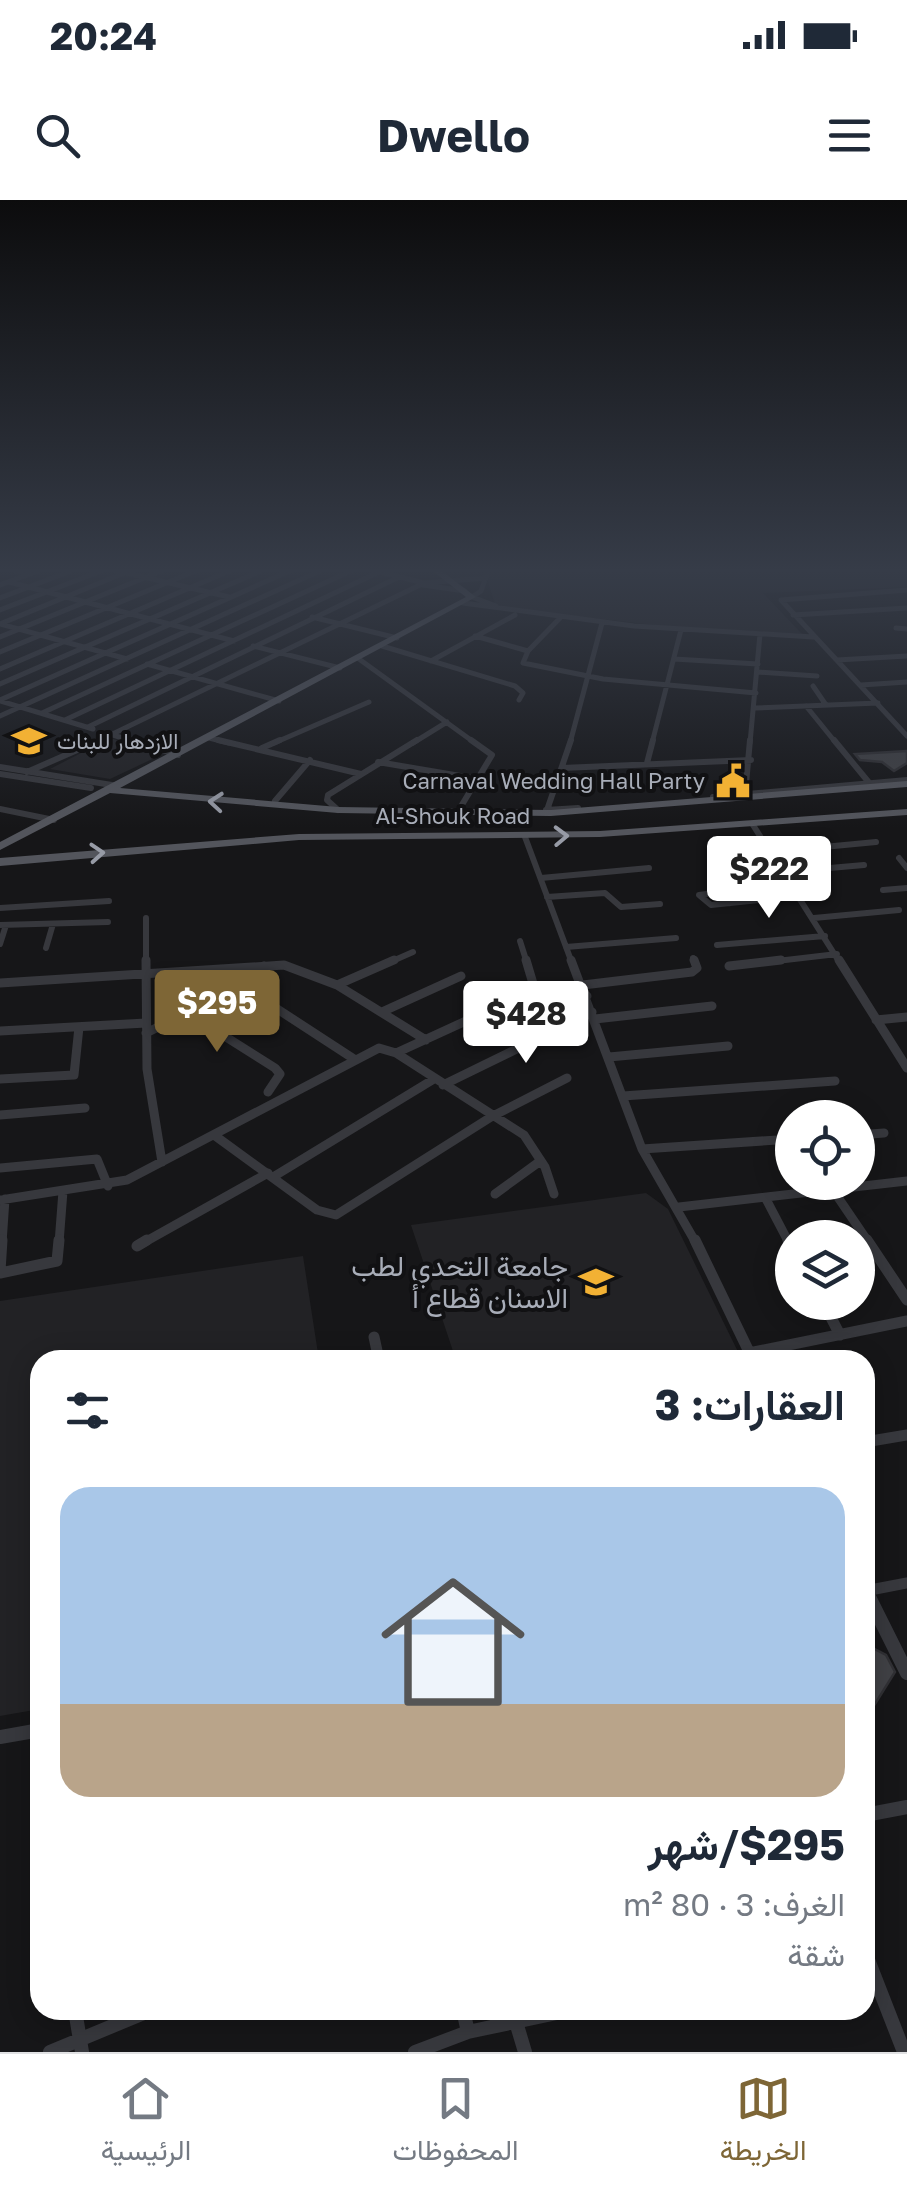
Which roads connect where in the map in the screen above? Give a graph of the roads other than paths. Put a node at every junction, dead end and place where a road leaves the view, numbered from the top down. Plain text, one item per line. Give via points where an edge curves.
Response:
1 (30, 655) edge
2 (64, 655) edge
3 (101, 655) edge
4 (116, 655) edge
5 (132, 655) edge
6 (168, 655) edge
7 (200, 655) edge
8 (235, 655) edge
9 (273, 655) edge
10 (293, 655) edge
11 (364, 655) edge
12 (413, 655) edge
13 (441, 655) edge
14 (526, 655) edge
15 (594, 655) edge
16 (675, 655) edge
17 (759, 655) edge
18 (832, 655) edge
19 (907, 656) edge
20 (126, 658) junction
21 (359, 658) junction
22 (674, 659) junction
23 (837, 660) junction
24 (431, 661) junction
25 (148, 665) junction
26 (0, 668) edge
27 (340, 668) junction
28 (758, 668) junction
29 (168, 670) junction
30 (817, 676) dead end
31 (192, 677) junction
32 (589, 677) junction
33 (907, 682) edge
34 (0, 684) edge
35 (218, 684) junction
36 (667, 685) junction
37 (861, 685) junction
38 (813, 686) dead end
39 (756, 693) junction
40 (0, 700) edge
41 (519, 700) dead end
42 (279, 701) junction
43 (369, 702) dead end
44 (878, 704) junction
45 (806, 706) junction
46 (826, 706) junction
47 (21, 707) junction
48 (755, 708) junction
49 (42, 714) junction
50 (0, 716) edge
51 (65, 720) junction
52 (447, 722) junction
53 (88, 727) junction
54 (111, 734) junction
55 (907, 736) edge
56 (210, 738) junction
57 (262, 748) junction
58 (178, 755) junction
59 (310, 760) junction
60 (751, 760) junction
61 (378, 762) junction
62 (647, 763) junction
63 (562, 768) junction
64 (0, 771) edge
65 (28, 772) junction
66 (361, 774) junction
67 (478, 779) junction
68 (907, 782) edge
69 (871, 785) junction
70 (114, 788) junction
71 (745, 796) junction
72 (275, 801) dead end
73 (0, 810) edge
74 (338, 810) junction
75 (457, 812) junction
76 (546, 812) junction
77 (907, 812) edge
78 (54, 820) junction
79 (753, 825) junction
80 (525, 836) junction
81 (876, 842) dead end
82 (0, 848) edge
83 (770, 852) junction
84 (899, 858) dead end
85 (0, 862) edge
86 (864, 865) dead end
87 (648, 868) dead end
88 (907, 868) edge
89 (784, 872) junction
90 (541, 878) junction
91 (907, 888) edge
92 (884, 890) dead end
93 (799, 896) junction
94 (547, 897) junction
95 (110, 901) dead end
96 (86, 902) junction
97 (730, 903) dead end
98 (660, 904) dead end
99 (0, 908) edge
100 (899, 910) dead end
101 (146, 918) dead end
102 (814, 918) junction
103 (108, 922) dead end
104 (88, 923) junction
105 (52, 924) junction
106 (3, 925) edge
107 (825, 936) junction
108 (676, 938) dead end
109 (520, 941) dead end
110 (0, 944) edge
111 (717, 944) dead end
112 (566, 947) junction
113 (46, 948) dead end
114 (413, 952) dead end
115 (836, 954) junction
116 (693, 958) dead end
117 (265, 965) junction
118 (729, 966) dead end
119 (145, 976) junction
120 (461, 976) dead end
121 (0, 983) edge
122 (337, 985) junction
123 (583, 985) junction
124 (242, 986) junction
125 (587, 996) junction
126 (503, 1004) dead end
127 (712, 1006) dead end
128 (384, 1011) junction
129 (188, 1013) junction
130 (594, 1016) junction
131 (907, 1017) edge
132 (876, 1020) junction
133 (79, 1027) junction
134 (146, 1028) junction
135 (0, 1030) edge
136 (426, 1040) junction
137 (728, 1046) dead end
138 (396, 1054) junction
139 (609, 1058) junction
140 (354, 1059) junction
141 (907, 1068) edge
142 (567, 1078) dead end
143 (0, 1079) edge
144 (836, 1081) dead end
145 (438, 1082) junction
146 (268, 1092) dead end
147 (624, 1096) junction
148 (84, 1108) dead end
149 (0, 1115) edge
150 (491, 1117) junction
151 (875, 1133) edge
152 (884, 1133) dead end
153 (214, 1135) junction
154 (775, 1140) edge
155 (642, 1149) junction
156 (162, 1162) junction
157 (540, 1162) junction
158 (0, 1168) edge
159 (271, 1175) junction
160 (905, 1184) edge
161 (108, 1186) junction
162 (875, 1186) edge
163 (62, 1191) junction
164 (496, 1194) dead end
165 (554, 1194) dead end
166 (775, 1198) edge
167 (3, 1199) edge
168 (766, 1199) junction
169 (840, 1200) edge
170 (679, 1207) junction
171 (777, 1220) edge
172 (137, 1246) dead end
173 (0, 1272) edge
174 (907, 1300) edge
175 (832, 1320) edge
176 (907, 1322) edge
177 (840, 1335) junction
178 (374, 1337) dead end
179 (377, 1350) edge
180 (748, 1350) edge
181 (776, 1350) edge
182 (907, 1435) edge
183 (875, 1440) edge
184 (907, 1583) edge
185 (875, 1588) edge
186 (875, 1608) edge
187 (907, 1673) edge
188 (30, 1732) edge
189 (0, 1737) edge
190 (907, 1807) edge
191 (875, 1813) edge
192 (875, 1978) edge
193 (77, 2020) edge
194 (133, 2020) edge
195 (465, 2020) edge
196 (525, 2020) edge
197 (516, 2022) junction
198 (468, 2032) junction
199 (81, 2047) edge
200 (50, 2052) edge
201 (415, 2052) edge
202 (524, 2052) edge
203 (904, 2052) edge

1 - 26 street
2 - 34 street
3 - 40 street
4 - 20 street
5 - 20 street
6 - 25 street
7 - 29 street
8 - 31 street
9 - 35 street
10 - 27 street
11 - 21 main road
12 - 24 street
13 - 24 street
14 - 32 street via 522,663
15 - 32 street
16 - 22 street
17 - 28 street
18 - 23 street
19 - 23 street
20 - 25 street
20 - 47 street
21 - 27 main road
21 - 52 street
22 - 28 street
22 - 36 street
23 - 37 street
24 - 41 street via 515,686 523,692
25 - 29 street
25 - 49 street
27 - 42 main road
28 - 30 street
28 - 39 street
29 - 31 street
29 - 51 street
31 - 35 street
31 - 53 street
32 - 36 street
32 - 63 street
33 - 37 street
35 - 42 street
35 - 54 street
36 - 39 street
36 - 62 street
37 - 44 street
38 - 46 street
39 - 48 street
40 - 47 street
42 - 56 main road
43 - 57 street
44 - 46 street
44 - 55 street
45 - 46 street
45 - 48 street
45 - 69 street
47 - 49 street
47 - 50 street
48 - 60 street
49 - 51 street
51 - 53 street
52 - 61 street
52 - 67 street via 492,755
53 - 54 street
54 - 58 street
54 - 65 street
56 - 57 street
56 - 58 main road
57 - 59 street
58 - 70 main road
59 - 66 street
59 - 72 street
60 - 62 street
60 - 71 street
61 - 66 street
61 - 67 street
62 - 63 street
63 - 76 street
64 - 65 street
64 - 70 street
65 - 70 street
66 - 74 street via 327,796
67 - 75 street
68 - 69 main road, Al-Shouk Road
69 - 71 main road, Al-Shouk Road
74 -> 70 main road, Al-Shouk Road
70 - 78 main road
71 - 76 main road, Al-Shouk Road
73 - 78 street
74 - 75 main road, Al-Shouk Road
75 - 76 main road, Al-Shouk Road
77 - 79 main road, Al-Shouk Road
78 - 82 main road
80 -> 79 main road, Al-Shouk Road
79 - 83 street
85 -> 80 main road, Al-Shouk Road via 314,836
80 - 90 street
81 - 83 street
83 - 89 street
84 - 88 street
86 - 89 street
87 - 90 street
89 - 93 street
90 - 94 street
91 - 92 street
93 - 97 street
93 - 102 street
94 - 98 street via 605,893 621,907
94 - 112 street
95 - 96 street
96 - 99 street
96 - 104 street
100 - 102 street
101 - 119 street
102 - 107 street
103 - 104 street
104 - 105 street
105 - 106 street
105 - 113 street
106 - 110 street
107 - 111 street
107 - 115 street
108 - 112 street
109 - 125 street via 537,996
112 - 123 street
114 - 122 street
115 - 118 street
115 - 132 street
116 - 123 street via 692,972
117 - 119 street
117 - 122 street via 295,967
117 - 124 street
119 - 121 street
119 - 134 street
120 - 128 street
122 - 128 street
123 - 125 street
124 - 129 street
124 - 140 street
125 - 130 street
126 - 136 street
127 - 130 street
128 - 136 street
129 - 134 street
129 - 146 street via 275,1064 280,1074
130 - 139 street
130 - 145 street
131 - 132 street
132 - 141 street
133 - 134 street
133 - 135 street
133 - 143 street via 74,1074
134 - 156 street
136 - 138 street
137 - 139 street
138 - 140 street via 378,1048
138 - 145 street
139 - 147 street
140 - 153 street
142 - 150 street
144 - 147 street
145 - 150 street
145 - 159 street
147 - 155 street
148 - 149 street
150 - 157 street via 524,1135
150 - 159 street via 336,1215 320,1212
151 - 152 street
153 - 156 street
153 - 159 street
154 - 155 street
155 - 170 street
156 - 161 street
157 - 164 street
157 - 165 street
158 - 161 street via 97,1159
159 - 172 street
160 - 162 street
161 - 163 street
163 - 167 street
163 - 173 street via 57,1262
166 - 168 street
167 - 173 street
168 - 170 street
168 - 171 street
169 - 174 street
170 - 180 street
175 - 177 street
176 - 177 street
177 - 181 street
178 - 179 street
182 - 183 street
184 - 185 street
186 - 187 street
188 - 189 street
190 - 191 street
192 - 203 street
193 - 199 street
194 - 199 street
195 - 198 street
196 - 197 street
197 - 198 street
197 - 202 street
198 - 201 street
199 - 200 street

